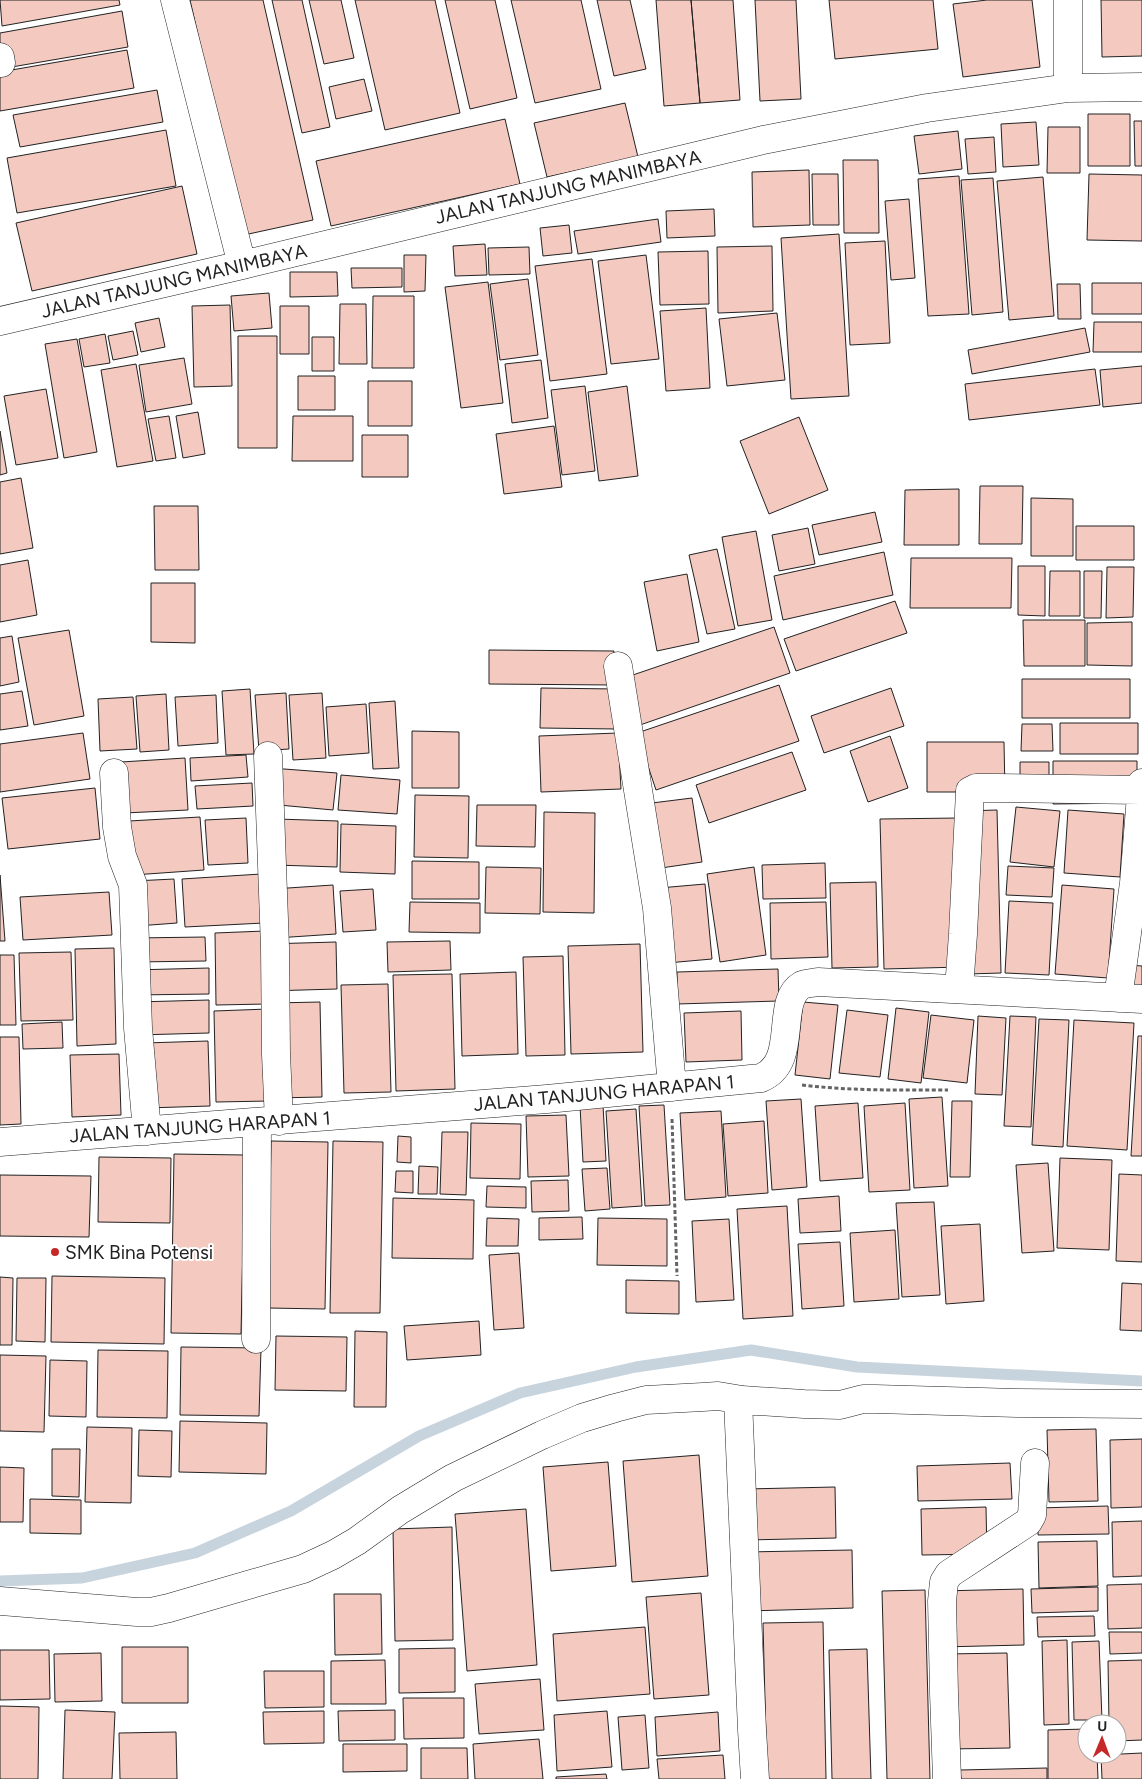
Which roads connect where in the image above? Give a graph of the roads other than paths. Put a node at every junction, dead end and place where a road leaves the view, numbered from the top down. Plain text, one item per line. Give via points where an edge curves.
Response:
1 (175, 0) edge
2 (1068, 0) edge
3 (1142, 87) edge
4 (1068, 88) junction
5 (242, 265) junction
6 (0, 321) edge
7 (618, 666) dead end
8 (268, 756) dead end
9 (114, 773) dead end
10 (1142, 783) edge
11 (1141, 790) edge
12 (959, 989) junction
13 (1130, 998) edge
14 (672, 1087) junction
15 (268, 1122) junction
16 (147, 1131) junction
17 (0, 1142) edge
18 (256, 1339) dead end
19 (738, 1400) junction
20 (1142, 1404) edge
21 (1035, 1463) dead end
22 (0, 1601) edge
23 (755, 1779) edge
24 (948, 1779) edge

1 - 5 street
2 - 4 street
3 - 4 street, JALAN TANJUNG MANIMBAYA
4 - 5 street, JALAN TANJUNG MANIMBAYA via 927,108 762,140
5 - 6 street, JALAN TANJUNG MANIMBAYA
7 - 14 street via 657,908
8 - 15 street via 276,1054
9 - 16 street via 117,828 132,885 138,1028
10 - 11 street
11 - 12 street via 976,788 970,791
11 - 13 street
12 - 13 street
12 - 14 street, JALAN TANJUNG HARAPAN 1 via 818,982 803,985 790,1005 779,1063 768,1075
14 - 15 street, JALAN TANJUNG HARAPAN 1
15 - 16 street, JALAN TANJUNG HARAPAN 1
15 - 18 street
16 - 17 street, JALAN TANJUNG HARAPAN 1
19 - 20 street via 840,1405 863,1399
19 - 22 street via 718,1396 646,1400 582,1418 453,1478 357,1541 303,1569 197,1600 151,1612
19 - 23 street
21 - 24 street via 1032,1515 1028,1522 949,1574 944,1582

